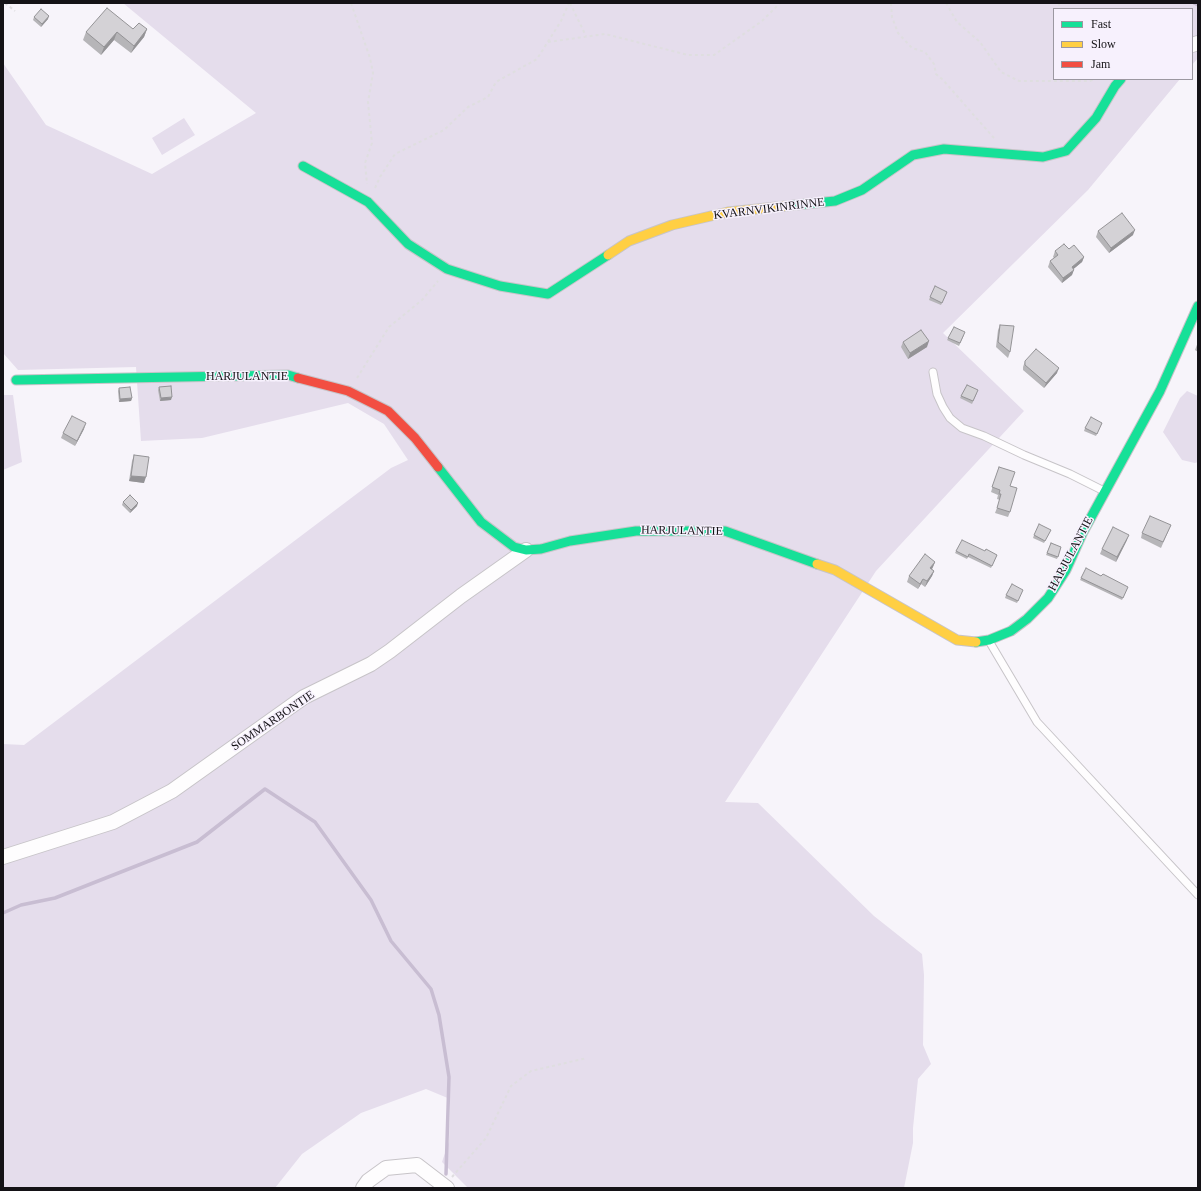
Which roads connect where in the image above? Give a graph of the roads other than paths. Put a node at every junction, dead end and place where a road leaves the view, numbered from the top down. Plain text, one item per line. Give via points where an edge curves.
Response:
1 (1120, 80) edge
2 (303, 166) dead end
3 (1198, 306) edge
4 (933, 372) dead end
5 (16, 380) dead end
6 (1105, 492) junction
7 (526, 550) junction
8 (989, 640) junction
9 (3, 857) edge
10 (1198, 895) edge
11 (446, 1187) edge
12 (363, 1188) edge

1 - 2 street, KVARNVIKINRINNE via 1096,118 1066,151 1043,157 944,149 913,155 862,190 835,201 728,212 672,225 629,241 548,294 500,286 447,269 408,244 368,202
3 - 6 street, HARJULANTIE via 1160,391
4 - 6 lane via 943,407 950,418 962,428 1070,474
5 - 7 street, HARJULANTIE via 288,375 348,391 388,411 414,438 481,522 514,547
6 - 8 street, HARJULANTIE via 1066,570 1048,598 1011,631
7 - 8 street, HARJULANTIE via 636,531 725,531 835,570 957,640
7 - 9 street, SOMMARBONTIE via 461,596 384,656 304,697 172,791 113,822
8 - 10 lane via 1037,722
11 - 12 street via 417,1165 386,1168 368,1181

